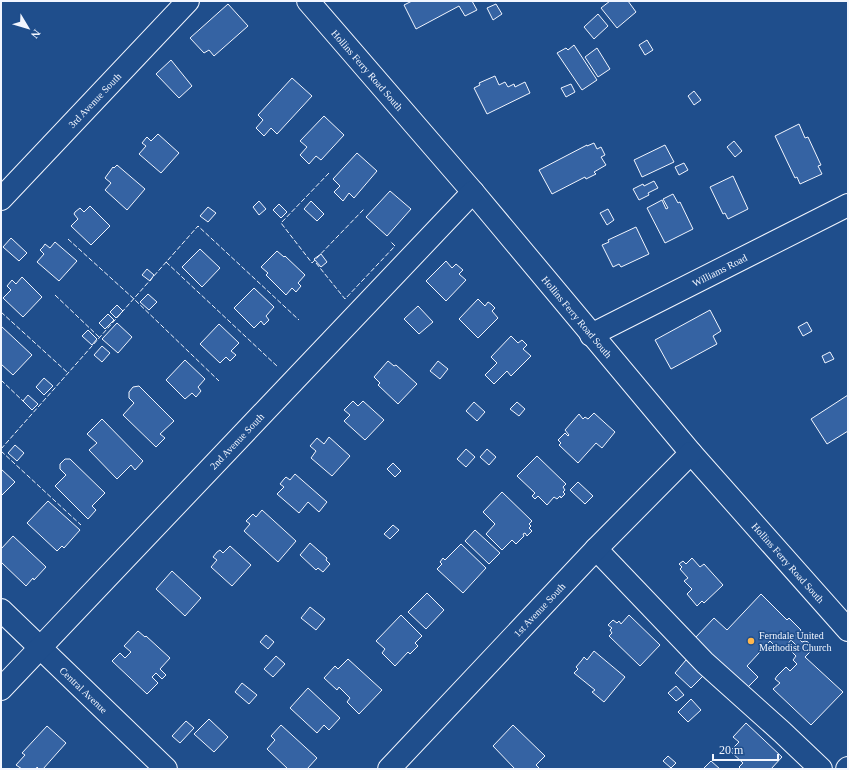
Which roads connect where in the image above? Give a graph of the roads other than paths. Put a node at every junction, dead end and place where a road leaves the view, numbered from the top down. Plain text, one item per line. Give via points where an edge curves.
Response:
1 (188, 1) edge
2 (308, 1) edge
3 (473, 192) junction
4 (1, 199) edge
5 (848, 205) edge
6 (591, 335) junction
7 (691, 453) junction
8 (596, 549) junction
9 (1, 610) edge
10 (848, 630) edge
11 (40, 648) junction
12 (1, 689) edge
13 (166, 769) edge
14 (389, 769) edge
15 (821, 769) edge

1 - 4 street, 3rd Avenue South
2 - 3 street, Hollins Ferry Road South
3 - 6 street, Hollins Ferry Road South
3 - 11 street, 2nd Avenue South
5 - 6 street, Williams Road
6 - 7 street, Hollins Ferry Road South
7 - 8 street, 1st Avenue South
7 - 10 street, Hollins Ferry Road South
8 - 14 street, 1st Avenue South
8 - 15 street via 705,663
9 - 11 street, Central Avenue
11 - 12 street, 2nd Avenue South
11 - 13 street, Central Avenue

